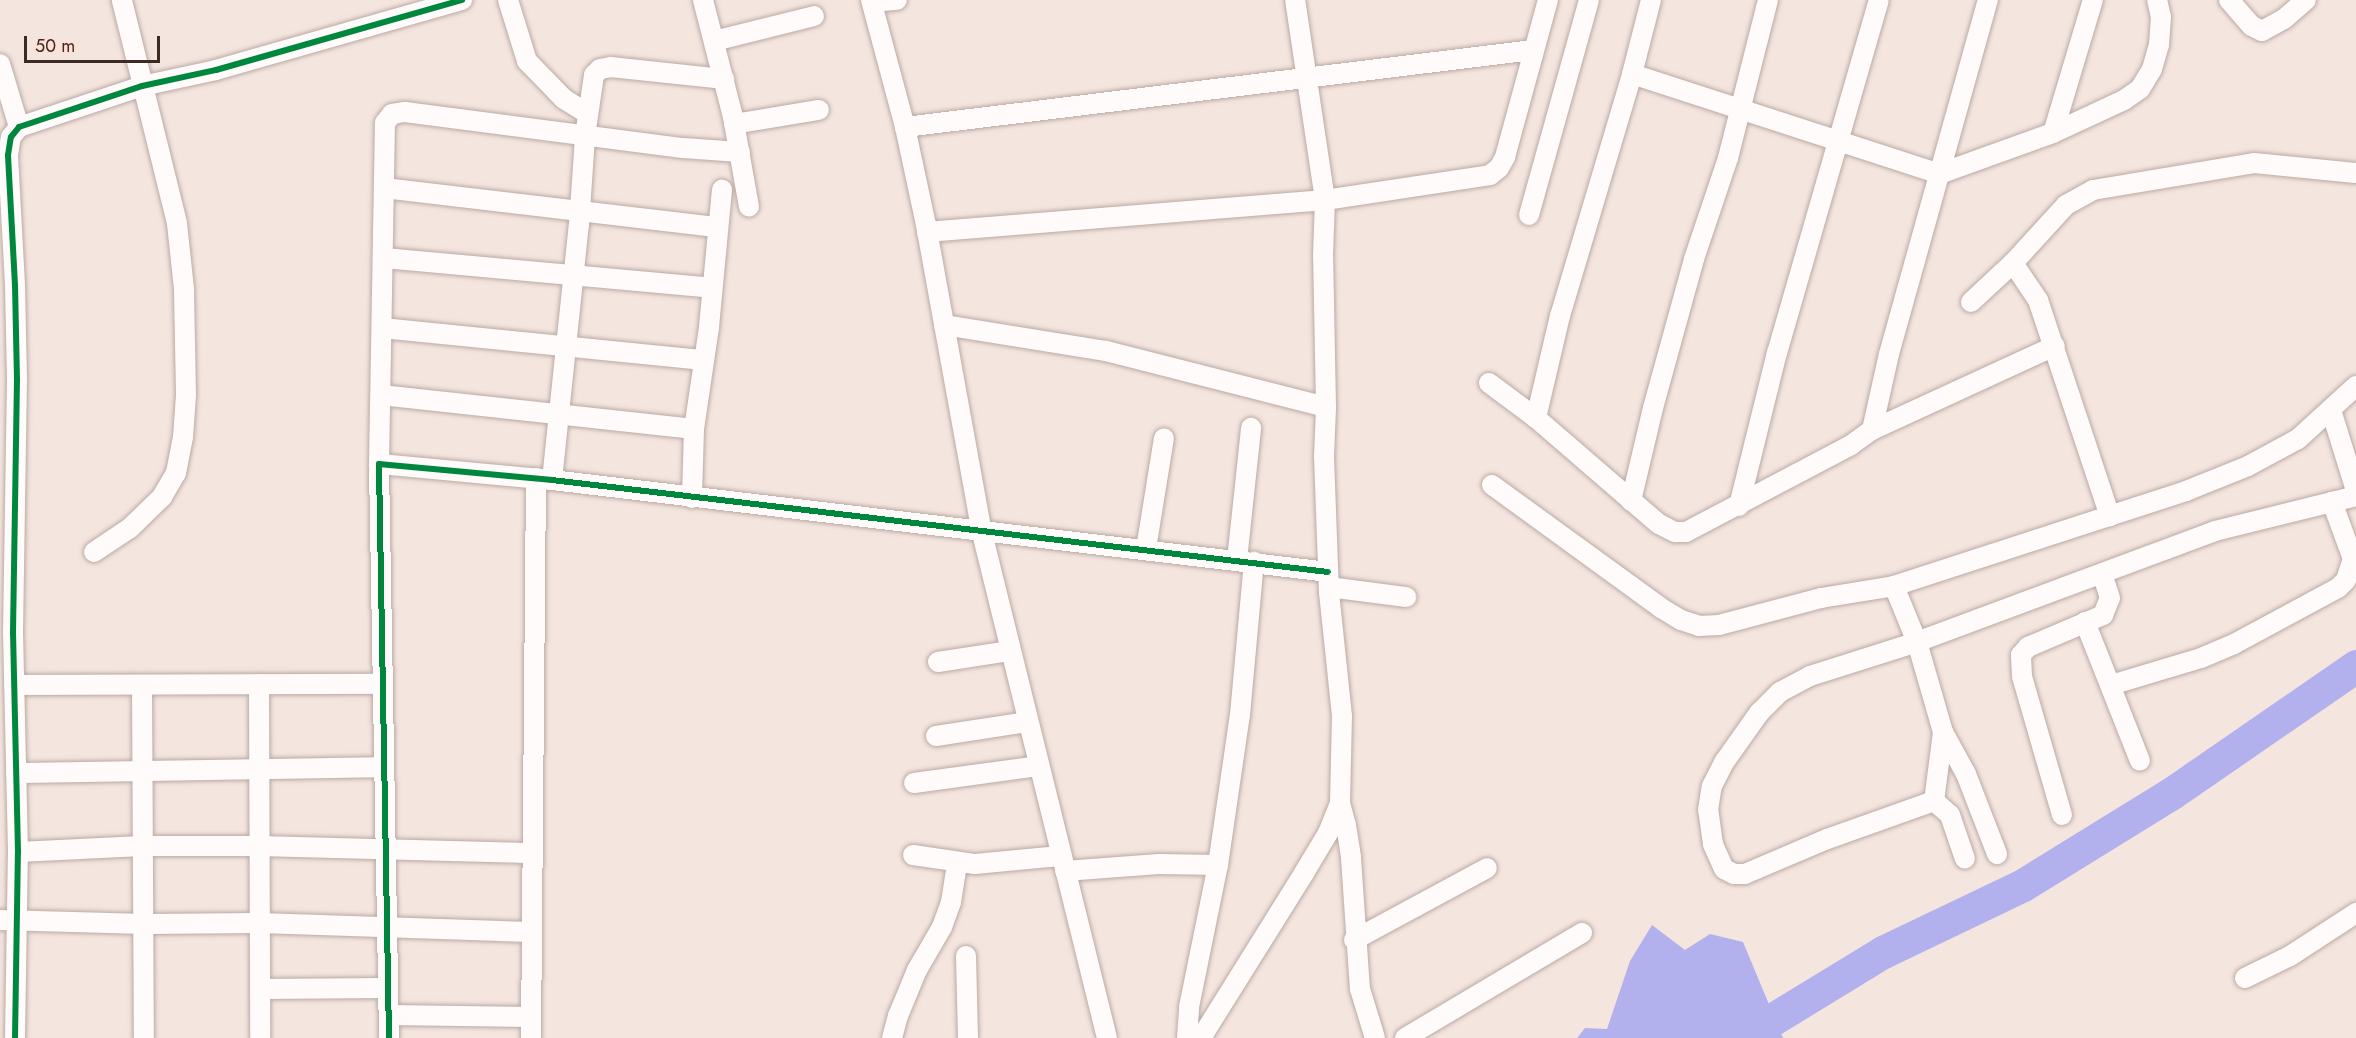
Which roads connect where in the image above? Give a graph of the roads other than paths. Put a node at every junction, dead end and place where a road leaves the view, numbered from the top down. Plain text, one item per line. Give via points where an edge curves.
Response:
1 (122, 0) edge
2 (462, 0) edge
3 (508, 0) edge
4 (703, 0) edge
5 (897, 0) edge
6 (1295, 0) edge
7 (1548, 0) edge
8 (1589, 0) edge
9 (1651, 0) edge
10 (1768, 0) edge
11 (1880, 0) edge
12 (1988, 0) edge
13 (2092, 0) edge
14 (2157, 0) edge
15 (2229, 0) edge
16 (2306, 0) edge
17 (872, 1) edge
18 (814, 16) dead end
19 (714, 41) junction
20 (1533, 50) junction
21 (0, 64) edge
22 (1632, 74) junction
23 (1307, 76) junction
24 (723, 79) junction
25 (142, 86) junction
26 (1741, 109) junction
27 (819, 110) dead end
28 (588, 114) junction
29 (734, 124) junction
30 (19, 127) junction
31 (905, 127) junction
32 (2053, 133) junction
33 (585, 136) junction
34 (1839, 142) junction
35 (740, 152) junction
36 (2356, 173) edge
37 (1939, 174) junction
38 (384, 188) junction
39 (723, 190) dead end
40 (1325, 200) junction
41 (750, 207) dead end
42 (580, 210) junction
43 (1529, 215) dead end
44 (6, 223) edge
45 (718, 227) junction
46 (927, 232) junction
47 (384, 258) junction
48 (2013, 263) junction
49 (573, 275) junction
50 (8, 285) edge
51 (712, 288) junction
52 (1971, 302) dead end
53 (944, 325) junction
54 (382, 328) junction
55 (565, 345) junction
56 (2055, 346) junction
57 (703, 360) junction
58 (9, 380) edge
59 (1489, 383) dead end
60 (2356, 386) edge
61 (381, 395) junction
62 (1326, 407) junction
63 (2331, 410) junction
64 (558, 416) junction
65 (1536, 418) junction
66 (1251, 428) dead end
67 (694, 429) junction
68 (1872, 430) junction
69 (1164, 438) dead end
70 (379, 464) junction
71 (544, 479) junction
72 (1492, 485) dead end
73 (2356, 492) edge
74 (2356, 496) edge
75 (692, 498) junction
76 (1631, 501) junction
77 (2332, 502) junction
78 (1739, 506) junction
79 (2110, 516) junction
80 (981, 529) junction
81 (1146, 549) junction
82 (94, 552) dead end
83 (1245, 561) junction
84 (2102, 573) junction
85 (1329, 580) junction
86 (1894, 586) junction
87 (1406, 597) dead end
88 (2085, 622) junction
89 (7, 633) edge
90 (1917, 642) junction
91 (1010, 651) junction
92 (938, 662) dead end
93 (260, 684) junction
94 (383, 684) junction
95 (14, 685) junction
96 (142, 685) junction
97 (2111, 685) junction
98 (1028, 722) junction
99 (1943, 732) junction
100 (936, 736) dead end
101 (2140, 761) dead end
102 (384, 766) junction
103 (1038, 766) junction
104 (259, 769) junction
105 (142, 771) junction
106 (16, 773) junction
107 (914, 783) dead end
108 (1934, 801) junction
109 (1340, 803) junction
110 (2062, 815) dead end
111 (142, 846) junction
112 (258, 846) junction
113 (385, 851) junction
114 (18, 852) junction
115 (531, 853) junction
116 (1997, 854) dead end
117 (913, 855) dead end
118 (1965, 859) dead end
119 (957, 863) junction
120 (1063, 864) junction
121 (1218, 865) junction
122 (1487, 868) dead end
123 (2356, 913) edge
124 (8, 921) edge
125 (260, 922) junction
126 (145, 924) junction
127 (387, 927) junction
128 (530, 932) junction
129 (1582, 933) dead end
130 (1354, 940) junction
131 (966, 956) dead end
132 (2245, 978) dead end
133 (387, 988) junction
134 (260, 989) junction
135 (389, 1014) junction
136 (531, 1017) junction
137 (15, 1038) edge
138 (144, 1038) edge
139 (260, 1038) edge
140 (389, 1038) edge
141 (531, 1038) edge
142 (892, 1038) edge
143 (968, 1038) edge
144 (1107, 1038) edge
145 (1187, 1038) edge
146 (1201, 1038) edge
147 (1375, 1038) edge
148 (1405, 1038) edge

1 - 25 street
2 - 25 street via 216,70
3 - 28 street via 527,61 564,99
4 - 19 street
5 - 17 street
6 - 23 street
7 - 20 street
8 - 43 street
9 - 22 street
10 - 26 street
11 - 34 street
12 - 37 street
13 - 32 street
14 - 32 street via 2161,17 2159,45 2152,69 2140,89
15 - 16 street via 2252,26 2262,31
17 - 31 street
18 - 19 street
19 - 24 street
20 - 23 street
20 - 40 street via 1500,168 1490,175
21 - 30 street
22 - 26 street
22 - 65 street via 1560,316
23 - 31 street
23 - 40 street
24 - 28 street via 600,69 594,75
24 - 29 street
25 - 30 street
25 - 82 street via 178,234 186,353 183,438 176,473 162,497 130,528
26 - 34 street
26 - 76 street via 1694,259
27 - 29 street
28 - 33 street
29 - 35 street
30 - 44 street via 11,138 8,155
31 - 46 street
32 - 37 street
33 - 35 street
33 - 38 street via 405,112 392,114 385,123
33 - 42 street
34 - 37 street
34 - 78 street via 1777,353
35 - 41 street
36 - 48 street via 2254,163 2093,190 2066,205
37 - 68 street
38 - 42 street
38 - 47 street
39 - 45 street
40 - 46 street
40 - 62 street
42 - 45 street
42 - 49 street
44 - 50 street
45 - 51 street
46 - 53 street
47 - 49 street
47 - 54 street
48 - 52 street
48 - 56 street via 2038,300
49 - 51 street
49 - 55 street
50 - 58 street
51 - 57 street
53 - 62 street via 1106,351
53 - 80 street
54 - 55 street
54 - 61 street
55 - 57 street
55 - 64 street
56 - 68 street
56 - 79 street
57 - 67 street
58 - 89 street
59 - 65 street
60 - 63 street
61 - 64 street
61 - 70 street
62 - 85 street
63 - 73 street
63 - 79 street via 2298,439 2248,466
64 - 67 street
64 - 71 street
65 - 76 street
66 - 83 street
67 - 75 street
68 - 78 street
69 - 81 street
70 - 71 street
70 - 94 street
71 - 75 street
71 - 115 street
72 - 86 street via 1661,608 1700,626
74 - 77 street
75 - 80 street
76 - 78 street via 1675,532 1697,529
77 - 84 street via 2215,531
77 - 97 street via 2353,560 2346,580 2338,588 2223,649
79 - 86 street
80 - 81 street
80 - 91 street
81 - 83 street
83 - 85 street
83 - 121 street via 1240,715
84 - 88 street via 2110,598 2108,608 2103,615
84 - 90 street
85 - 87 street
85 - 109 street via 1342,716
86 - 90 street
88 - 97 street
88 - 110 street via 2028,647 2020,655 2019,664
89 - 95 street
90 - 99 street
90 - 108 street via 1810,676 1780,692 1725,761 1712,786 1708,810 1713,844 1724,869 1744,874 1827,838
91 - 92 street
91 - 98 street
93 - 94 street
93 - 96 street
93 - 104 street
94 - 102 street
95 - 96 street
95 - 106 street
96 - 105 street
97 - 101 street
98 - 100 street
98 - 103 street
99 - 108 street
99 - 116 street via 1966,774
102 - 104 street
102 - 113 street
103 - 107 street
103 - 120 street
104 - 105 street
104 - 112 street
105 - 106 street
105 - 111 street
106 - 114 street
108 - 118 street via 1950,815
109 - 130 street via 1351,858
109 - 146 street via 1328,833
111 - 112 street
111 - 114 street
111 - 126 street
112 - 113 street
112 - 125 street
113 - 115 street
113 - 127 street
114 - 124 street
115 - 128 street
117 - 119 street
119 - 120 street
119 - 142 street via 951,903 917,970
120 - 121 street
120 - 144 street
121 - 145 street via 1189,1007
122 - 130 street
123 - 132 street via 2290,956
124 - 126 street
124 - 137 street
125 - 126 street
125 - 127 street
125 - 134 street
126 - 138 street
127 - 128 street
127 - 133 street
128 - 136 street
129 - 148 street
130 - 147 street via 1360,989
131 - 143 street
133 - 134 street
133 - 135 street
134 - 139 street
135 - 136 street
135 - 140 street
136 - 141 street

